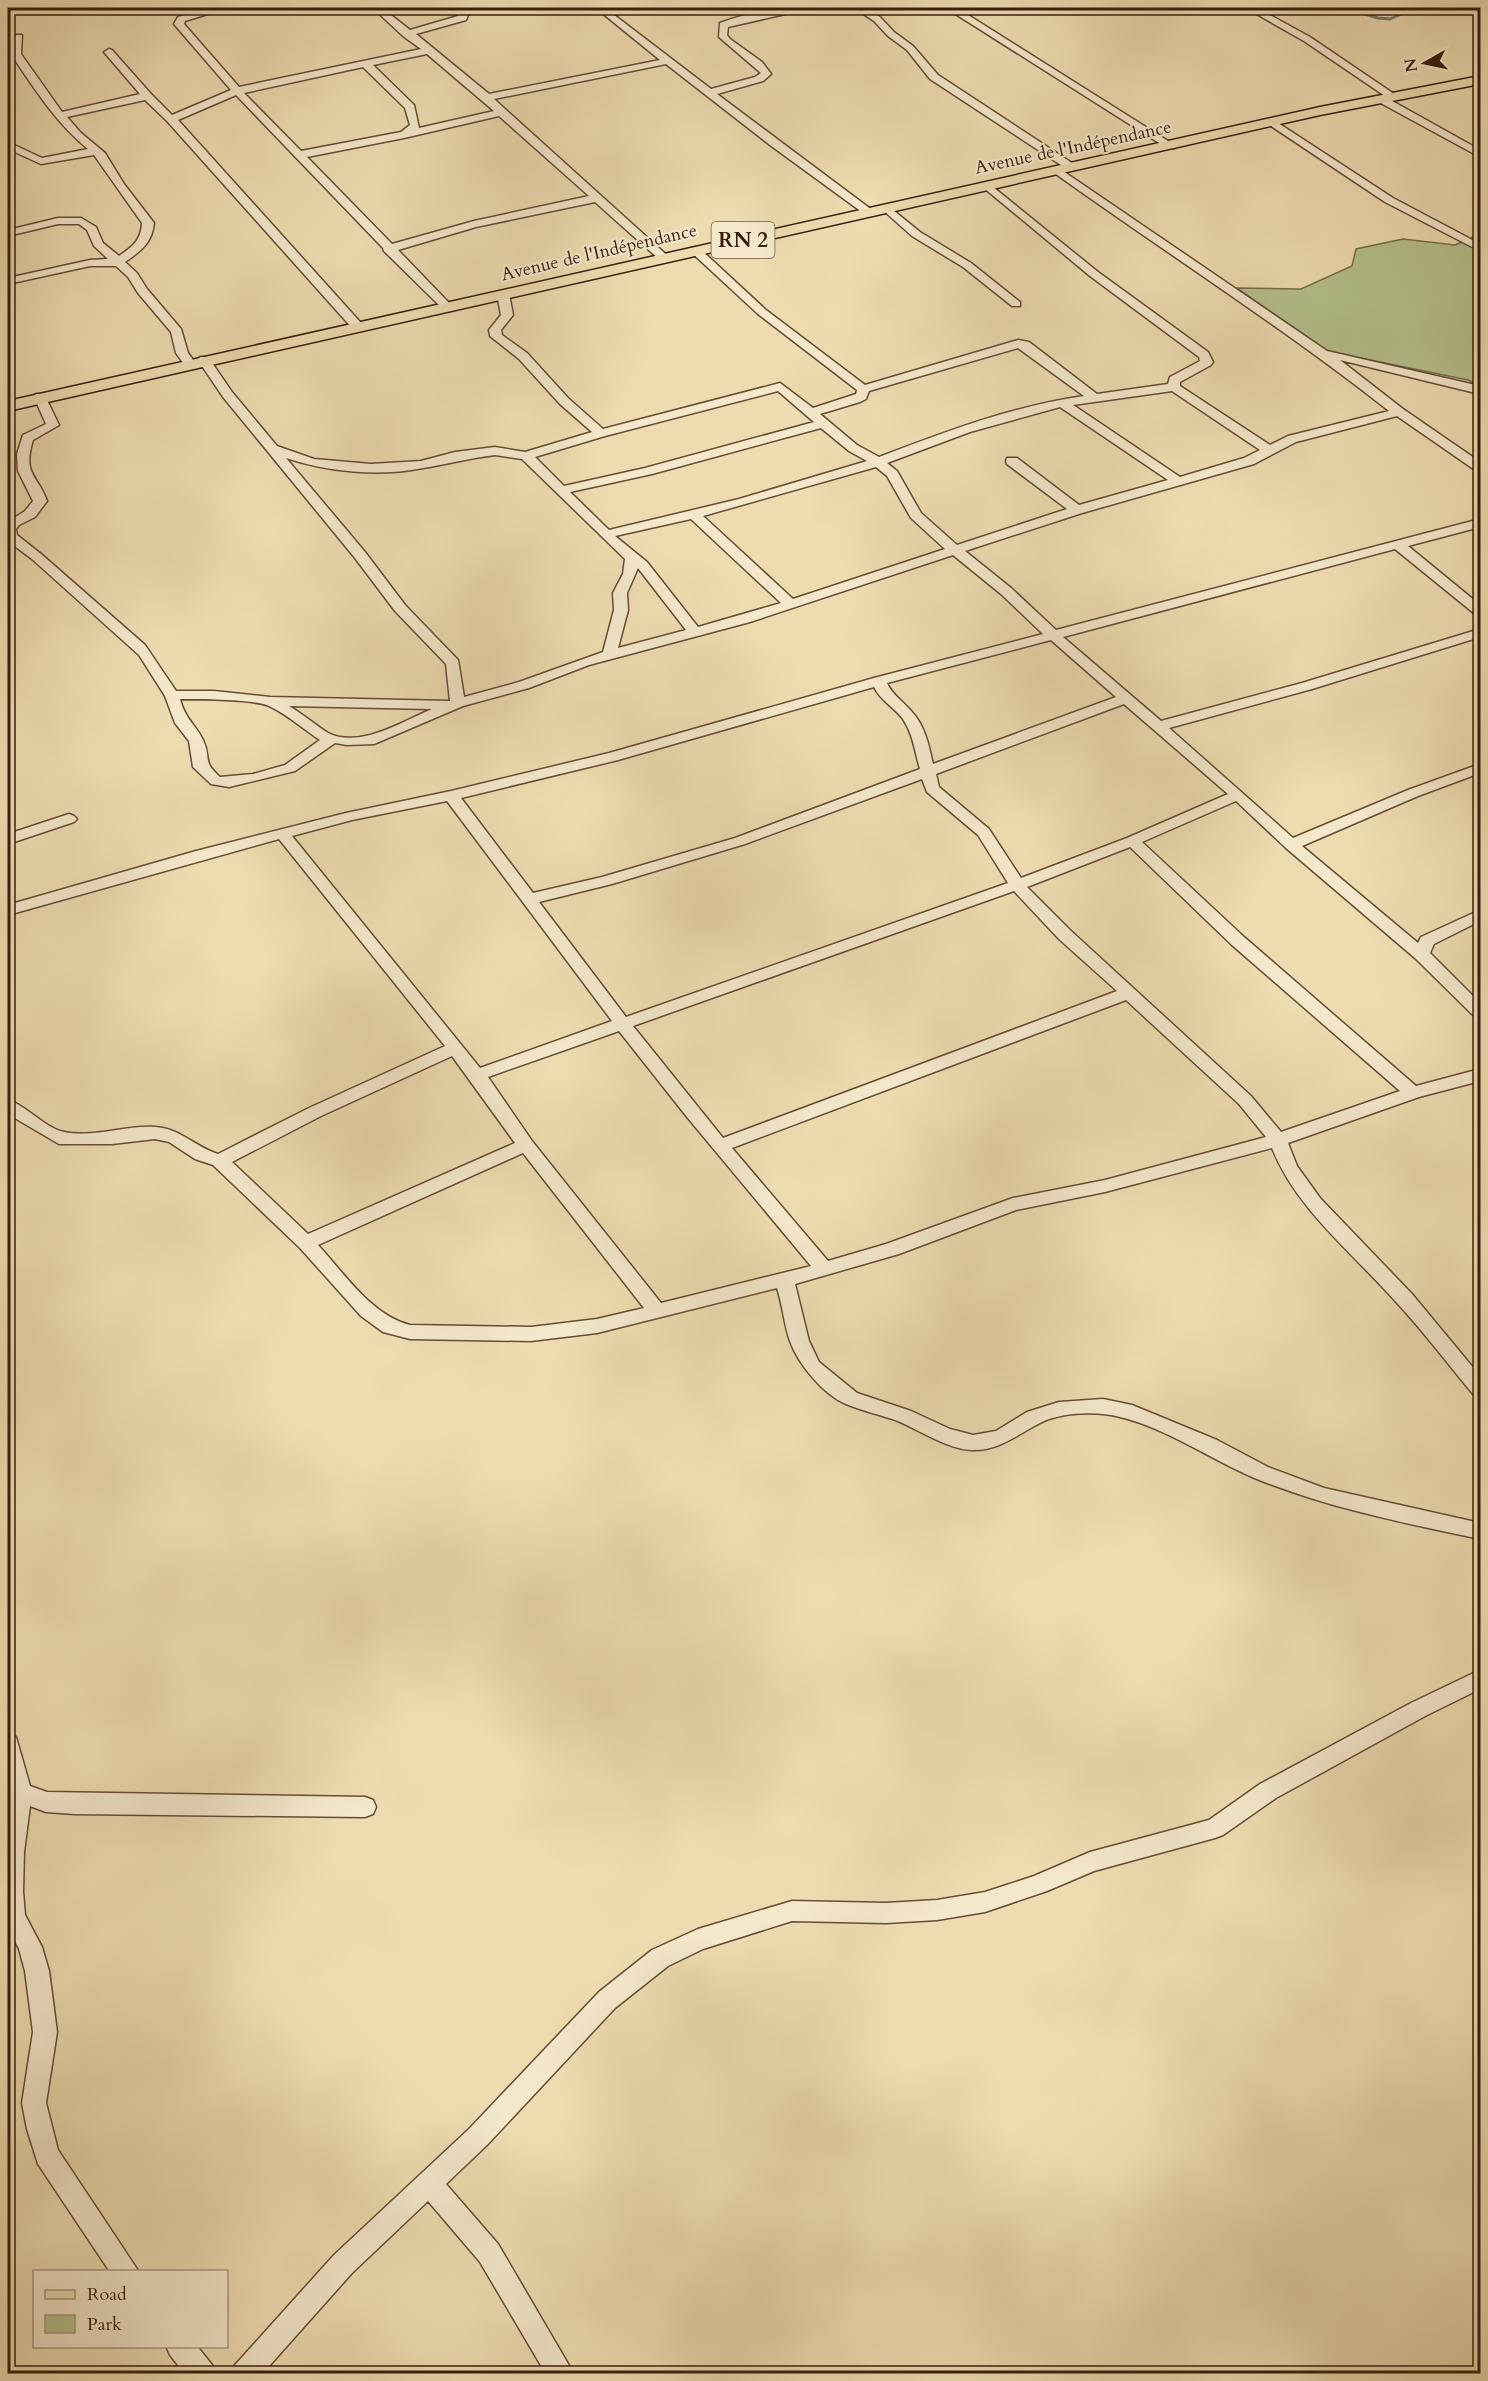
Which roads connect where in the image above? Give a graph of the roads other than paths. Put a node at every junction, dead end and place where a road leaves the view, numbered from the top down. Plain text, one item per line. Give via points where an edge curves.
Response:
1 (222, 8) edge
2 (377, 8) edge
3 (457, 8) edge
4 (600, 8) edge
5 (747, 8) edge
6 (800, 8) edge
7 (858, 8) edge
8 (951, 8) edge
9 (1251, 8) edge
10 (758, 16) junction
11 (406, 33) junction
12 (19, 38) dead end
13 (430, 50) junction
14 (109, 52) dead end
15 (668, 61) junction
16 (366, 64) junction
17 (1480, 81) edge
18 (237, 91) junction
19 (709, 93) junction
20 (147, 96) junction
21 (487, 97) junction
22 (1387, 98) junction
23 (501, 112) junction
24 (60, 116) junction
25 (171, 119) junction
26 (1272, 122) junction
27 (404, 135) junction
28 (8, 145) edge
29 (1171, 146) junction
30 (97, 151) junction
31 (1480, 154) edge
32 (298, 156) junction
33 (1064, 168) junction
34 (988, 186) junction
35 (596, 198) junction
36 (888, 209) junction
37 (870, 213) junction
38 (8, 233) edge
39 (1480, 248) edge
40 (388, 249) junction
41 (695, 250) junction
42 (664, 258) junction
43 (118, 262) junction
44 (8, 281) edge
45 (503, 294) junction
46 (1016, 304) dead end
47 (446, 306) junction
48 (357, 326) junction
49 (1323, 353) junction
50 (197, 362) junction
51 (1174, 387) junction
52 (862, 389) junction
53 (1480, 390) edge
54 (1093, 397) junction
55 (40, 398) junction
56 (1062, 403) junction
57 (8, 406) edge
58 (813, 412) junction
59 (1399, 412) junction
60 (824, 423) junction
61 (601, 433) junction
62 (273, 449) junction
63 (1270, 451) junction
64 (526, 456) junction
65 (878, 462) junction
66 (1012, 462) dead end
67 (1480, 467) edge
68 (1178, 481) junction
69 (563, 490) junction
70 (1077, 510) junction
71 (694, 515) junction
72 (1480, 523) edge
73 (608, 534) junction
74 (1397, 544) junction
75 (955, 549) junction
76 (632, 559) junction
77 (791, 604) junction
78 (1480, 611) edge
79 (696, 633) junction
80 (1480, 633) edge
81 (1053, 635) junction
82 (609, 655) junction
83 (879, 681) junction
84 (172, 695) junction
85 (1126, 698) junction
86 (270, 701) junction
87 (415, 704) junction
88 (454, 704) junction
89 (427, 715) junction
90 (1158, 726) junction
91 (332, 739) junction
92 (1480, 768) edge
93 (930, 772) junction
94 (1238, 795) junction
95 (451, 796) junction
96 (69, 819) dead end
97 (283, 834) junction
98 (8, 839) edge
99 (1132, 841) junction
100 (1291, 844) junction
101 (1017, 885) junction
102 (529, 898) junction
103 (8, 910) edge
104 (1480, 915) edge
105 (1421, 954) junction
106 (1128, 993) junction
107 (1480, 1012) edge
108 (623, 1024) junction
109 (456, 1048) junction
110 (477, 1074) junction
111 (1480, 1075) edge
112 (1413, 1093) junction
113 (8, 1106) edge
114 (1278, 1140) junction
115 (526, 1145) junction
116 (721, 1145) junction
117 (219, 1161) junction
118 (306, 1243) junction
119 (824, 1269) junction
120 (784, 1280) junction
121 (657, 1311) junction
122 (1480, 1389) edge
123 (1480, 1531) edge
124 (1480, 1679) edge
125 (8, 1744) edge
126 (21, 1792) junction
127 (365, 1807) dead end
128 (429, 2182) junction
129 (125, 2270) edge
130 (181, 2348) edge
131 (203, 2373) edge
132 (244, 2373) edge
133 (561, 2373) edge

1 - 18 street via 181,19 179,24
2 - 11 street
3 - 11 street via 463,15 458,20
4 - 15 street
5 - 10 street
6 - 10 street
7 - 33 street via 910,48 934,77
8 - 29 street
9 - 22 street via 1307,39
10 - 19 street via 723,25 722,35 727,43 763,67 766,74
11 - 13 street
12 - 24 street via 16,54
13 - 16 street
13 - 21 street
14 - 20 street
15 - 19 street
15 - 21 street
16 - 18 street
16 - 27 street via 410,107 415,126
17 - 22 main road, Avenue de l'Indépendance / RN 2
18 - 25 street
18 - 32 street
19 - 37 street
20 - 24 street
20 - 25 street
21 - 23 street
22 - 26 main road, Avenue de l'Indépendance / RN 2
22 - 31 street
23 - 27 street
23 - 35 street
24 - 30 street
25 - 48 street
26 - 29 main road, Avenue de l'Indépendance / RN 2
26 - 39 street via 1389,200
27 - 32 street
28 - 30 street via 41,161
29 - 33 main road, Avenue de l'Indépendance / RN 2
30 - 43 street via 148,223 147,235 139,247
32 - 40 street
33 - 34 main road, Avenue de l'Indépendance / RN 2
33 - 49 street via 1166,248
34 - 36 main road, Avenue de l'Indépendance / RN 2
34 - 51 street via 1094,274 1204,355 1207,362 1174,380
35 - 40 street via 474,224
35 - 42 street
36 - 37 main road, Avenue de l'Indépendance / RN 2
36 - 46 street via 916,234 967,265
37 - 41 main road, Avenue de l'Indépendance / RN 2
38 - 43 street via 81,221
40 - 47 street
41 - 42 main road, Avenue de l'Indépendance / RN 2
41 - 52 street via 762,312
42 - 45 main road, Avenue de l'Indépendance / RN 2
43 - 44 street via 90,263
43 - 50 street via 133,275 177,332 182,353
45 - 47 main road, Avenue de l'Indépendance / RN 2
45 - 61 street via 507,315 495,330 496,336 523,356 564,401
47 - 48 main road, Avenue de l'Indépendance / RN 2
48 - 50 main road, Avenue de l'Indépendance / RN 2
49 - 53 street
49 - 59 street
50 - 55 main road, Avenue de l'Indépendance / RN 2
50 - 62 street
51 - 54 street
51 - 63 street
52 - 54 street via 1018,344 1025,345
52 - 58 street via 862,396 856,399
54 - 56 street
55 - 57 main road, Avenue de l'Indépendance / RN 2
55 - 84 street via 53,425 27,438 24,454 27,480 38,492 40,501 30,514 14,522 9,529 11,537 33,551 133,641
56 - 65 street via 966,429
56 - 68 street
58 - 60 street
58 - 61 street via 783,388 775,387
59 - 63 street via 1292,439
59 - 67 street
60 - 65 street via 853,448
60 - 69 street
61 - 64 street
62 - 64 street via 312,462 371,468 421,465 495,451
62 - 88 street via 400,608 453,663
63 - 68 street
64 - 69 street
65 - 71 street
65 - 75 street via 891,474 915,515
66 - 70 street
68 - 70 street
69 - 73 street
70 - 75 street
71 - 73 street
71 - 77 street
72 - 74 street
73 - 76 street
74 - 78 street
74 - 81 street
75 - 77 street
75 - 81 street
76 - 79 street via 642,565
76 - 82 street via 630,574 620,593 621,610
77 - 79 street
79 - 82 street
80 - 90 street
81 - 83 street
81 - 85 street
82 - 88 street
83 - 93 street via 908,716
83 - 95 street via 648,747
84 - 86 street
84 - 91 street via 182,723 196,741 200,768 216,781 254,778 290,768
85 - 90 street
85 - 93 street
86 - 87 street
86 - 91 street
87 - 88 street
87 - 89 street
88 - 89 street
89 - 91 street via 369,741
90 - 94 street
92 - 100 street
93 - 101 street via 932,789 984,832
93 - 102 street via 740,841 606,881
94 - 99 street
94 - 100 street
95 - 97 street
95 - 102 street
96 - 98 street
97 - 103 street
97 - 109 street
99 - 101 street
99 - 112 street via 1238,941
100 - 105 street
101 - 106 street
101 - 108 street
102 - 108 street
104 - 105 street via 1427,941
105 - 107 street
106 - 114 street via 1245,1100
106 - 116 street
108 - 110 street
108 - 116 street
109 - 110 street
109 - 117 street
110 - 115 street
111 - 112 street
112 - 114 street
113 - 117 street via 59,1138 155,1134 174,1137 201,1155
114 - 119 street via 1105,1186 1013,1204 892,1250
114 - 122 street via 1289,1168 1314,1202 1405,1299
115 - 118 street
115 - 121 street
116 - 119 street
117 - 118 street
118 - 121 street via 368,1311 390,1327 410,1332 531,1334 597,1326
119 - 120 street
120 - 121 street
120 - 123 street via 799,1341 812,1367 850,1398 904,1416 944,1436 973,1443 1001,1437 1034,1417 1059,1409 1103,1406 1125,1410 1210,1444 1261,1472 1322,1495
124 - 128 street via 1268,1791 1215,1828 1090,1862 985,1902 937,1911 792,1911 698,1940 660,1958 607,2000 478,2137
125 - 126 street
126 - 127 street via 46,1802 74,1804
126 - 129 street via 12,1892 14,1916 37,1971 45,2032 34,2103 39,2129 47,2156
128 - 132 street via 343,2264
128 - 133 street via 489,2253
130 - 131 street

